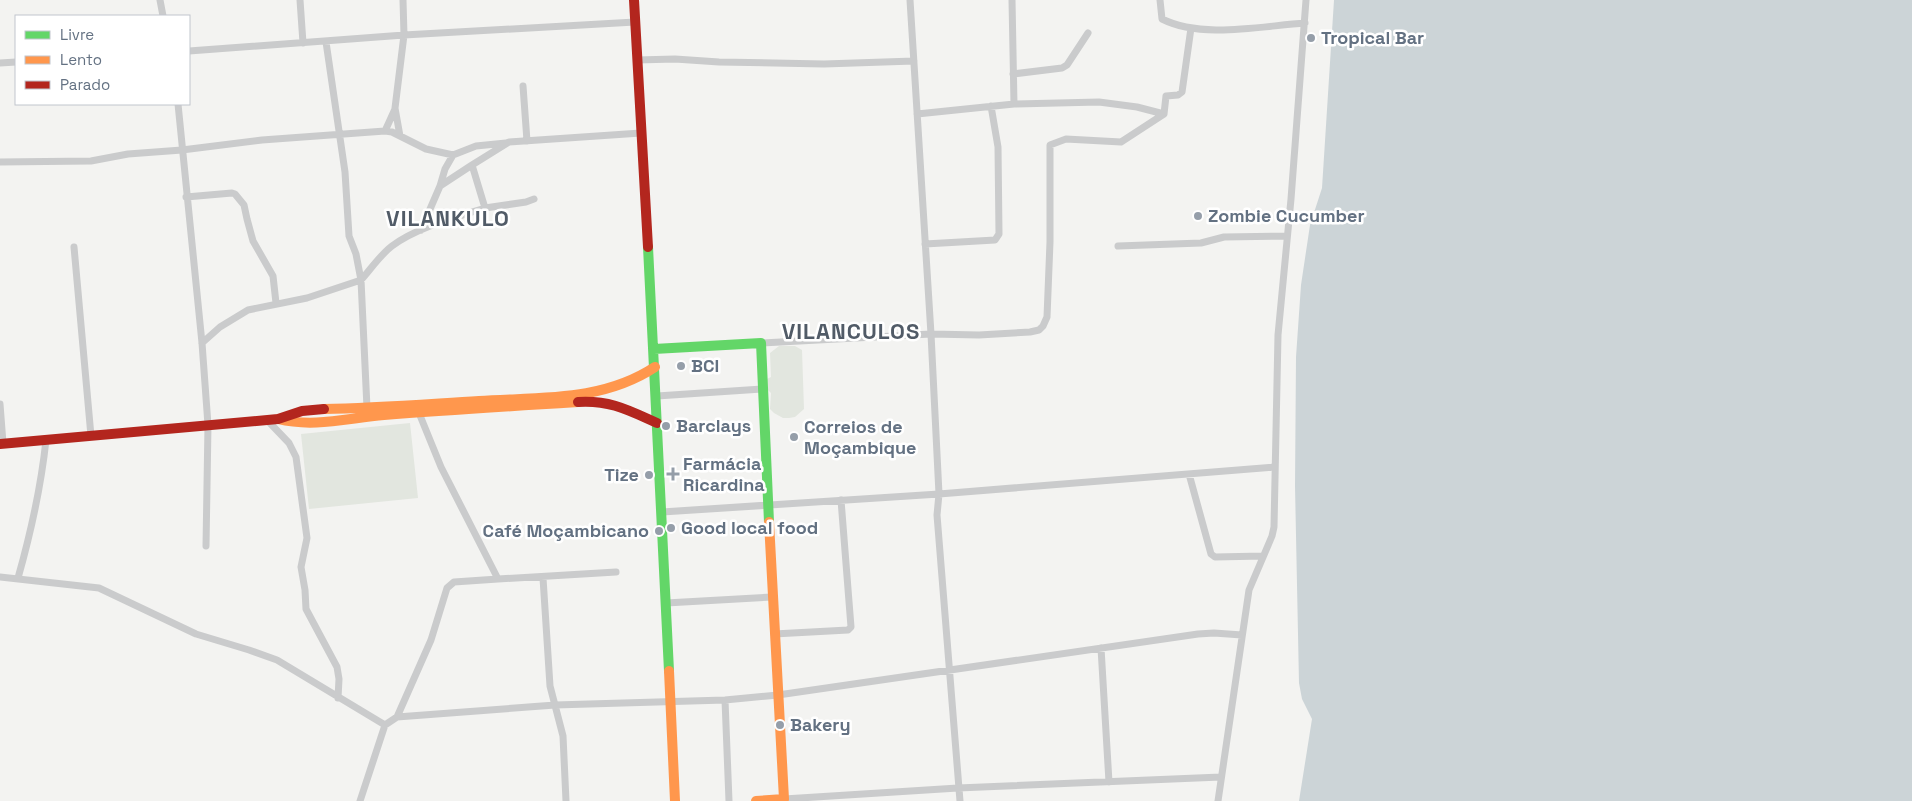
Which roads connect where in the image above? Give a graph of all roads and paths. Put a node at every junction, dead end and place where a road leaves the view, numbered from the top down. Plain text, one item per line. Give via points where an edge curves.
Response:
1 (160, 0) edge
2 (300, 0) edge
3 (403, 0) edge
4 (634, 0) edge
5 (910, 0) edge
6 (1012, 0) edge
7 (1160, 0) edge
8 (1306, 0) edge
9 (163, 15) edge
10 (635, 22) junction
11 (1305, 23) junction
12 (1191, 28) junction
13 (1088, 33) dead end
14 (404, 35) junction
15 (326, 42) junction
16 (304, 43) junction
17 (190, 51) edge
18 (638, 60) junction
19 (914, 61) junction
20 (0, 62) edge
21 (15, 62) edge
22 (1013, 74) junction
23 (522, 86) dead end
24 (1014, 104) junction
25 (178, 105) edge
26 (991, 106) junction
27 (395, 108) junction
28 (917, 114) junction
29 (1164, 114) junction
30 (385, 131) junction
31 (641, 133) junction
32 (339, 135) junction
33 (400, 136) junction
34 (526, 141) junction
35 (509, 142) junction
36 (182, 150) junction
37 (453, 155) junction
38 (0, 162) edge
39 (472, 165) junction
40 (440, 186) junction
41 (186, 197) junction
42 (534, 199) dead end
43 (485, 208) junction
44 (421, 230) junction
45 (1287, 236) junction
46 (925, 244) junction
47 (1118, 246) dead end
48 (74, 247) dead end
49 (361, 280) junction
50 (276, 304) junction
51 (931, 334) junction
52 (202, 343) junction
53 (761, 343) junction
54 (654, 349) junction
55 (655, 367) junction
56 (762, 388) junction
57 (656, 396) junction
58 (0, 404) edge
59 (367, 408) junction
60 (321, 409) junction
61 (304, 410) junction
62 (419, 413) junction
63 (267, 420) junction
64 (278, 420) junction
65 (321, 422) junction
66 (657, 423) junction
67 (304, 424) junction
68 (208, 426) junction
69 (91, 436) junction
70 (46, 440) junction
71 (2, 443) edge
72 (1274, 467) junction
73 (1189, 474) junction
74 (939, 494) junction
75 (841, 500) junction
76 (768, 504) junction
77 (662, 512) junction
78 (206, 546) dead end
79 (1264, 556) junction
80 (616, 572) dead end
81 (0, 577) edge
82 (18, 578) junction
83 (543, 578) junction
84 (498, 579) junction
85 (772, 597) junction
86 (666, 603) junction
87 (774, 634) junction
88 (1242, 635) junction
89 (1101, 648) junction
90 (950, 672) junction
91 (778, 695) junction
92 (338, 698) junction
93 (725, 700) junction
94 (670, 701) junction
95 (555, 705) junction
96 (397, 717) junction
97 (385, 725) junction
98 (1221, 777) junction
99 (1109, 782) junction
100 (958, 788) junction
101 (784, 800) edge
102 (360, 801) edge
103 (566, 801) edge
104 (675, 801) edge
105 (729, 801) edge
106 (756, 801) edge
107 (960, 801) edge
108 (1218, 801) edge

1 - 9 street
2 - 16 street
3 - 14 street
4 - 10 main road
5 - 19 street
6 - 22 street
7 - 12 street via 1162,19
8 - 11 street
10 - 14 street
10 - 18 main road
11 - 12 street via 1226,29
11 - 45 street
12 - 29 street via 1182,92 1166,96
13 - 22 street via 1062,68
14 - 15 street
14 - 27 street
15 - 16 street
15 - 32 street
16 - 17 street
18 - 19 street via 675,58 824,64
18 - 31 main road
19 - 28 street
20 - 21 street
22 - 24 street
23 - 34 street
24 - 26 street
24 - 29 street via 1099,102
25 - 36 street
26 - 28 street
26 - 46 street via 998,147 999,234 995,240
27 - 30 street
27 - 33 street
28 - 46 street
29 - 51 street via 1121,142 1066,139 1050,145 1047,317 1039,330 979,335
30 - 32 street
30 - 33 street
31 - 34 street
31 - 54 main road
32 - 36 street
32 - 49 street via 350,236
33 - 37 street via 426,149
34 - 35 street
35 - 37 street via 476,146
35 - 39 street
36 - 38 street via 128,154 91,161
36 - 41 street
37 - 40 street
39 - 40 street
39 - 43 street
40 - 44 street
41 - 50 street via 232,193 243,202 253,241 273,276
41 - 52 street
42 - 43 street
43 - 44 street
44 - 49 street via 393,245
45 - 47 street via 1224,237 1201,242
45 - 72 street via 1278,335
46 - 51 street
48 - 69 street
49 - 50 street via 307,298
49 - 59 street
50 - 52 street via 248,310 220,327
51 - 53 street
51 - 74 street
52 - 68 street
53 - 54 main road
53 - 56 main road
54 - 55 main road
55 - 57 main road
55 - 59 main road via 603,392
56 - 57 street
56 - 76 main road
57 - 66 main road
58 - 71 street
59 - 60 main road
60 - 61 main road
60 - 65 main road
61 - 64 main road
61 - 67 main road
62 - 65 main road
62 - 66 main road via 590,401 615,404
62 - 84 street via 441,467
63 - 64 main road
63 - 68 main road
63 - 92 street via 289,443 296,457 307,538 301,567 306,609 337,667
64 - 67 main road
65 - 67 main road
66 - 77 main road
68 - 69 main road
68 - 78 street
69 - 70 main road
70 - 71 main road
70 - 82 street via 32,527
72 - 73 street
72 - 79 street via 1272,536
73 - 74 street
73 - 79 street via 1212,554
74 - 75 street
74 - 90 street via 937,515
75 - 76 street
75 - 87 street via 851,627 848,630
76 - 77 street
76 - 85 main road
77 - 86 main road
79 - 88 street via 1250,590
80 - 83 street
81 - 82 street
82 - 92 street via 98,588 196,634 277,660
83 - 84 street
83 - 95 street via 546,651
84 - 96 street via 454,582 447,588 431,640
85 - 86 street
85 - 87 main road
86 - 94 main road
87 - 91 main road
88 - 89 street via 1198,634
88 - 98 street
89 - 90 street
89 - 99 street
90 - 91 street
90 - 100 street
91 - 93 street
91 - 101 main road
92 - 97 street
93 - 94 street
93 - 105 street
94 - 95 street
94 - 104 main road
95 - 96 street
95 - 103 street via 563,736
96 - 97 street
97 - 102 street
98 - 99 street
98 - 108 street
99 - 100 street
100 - 101 street
100 - 107 street
101 - 106 main road

